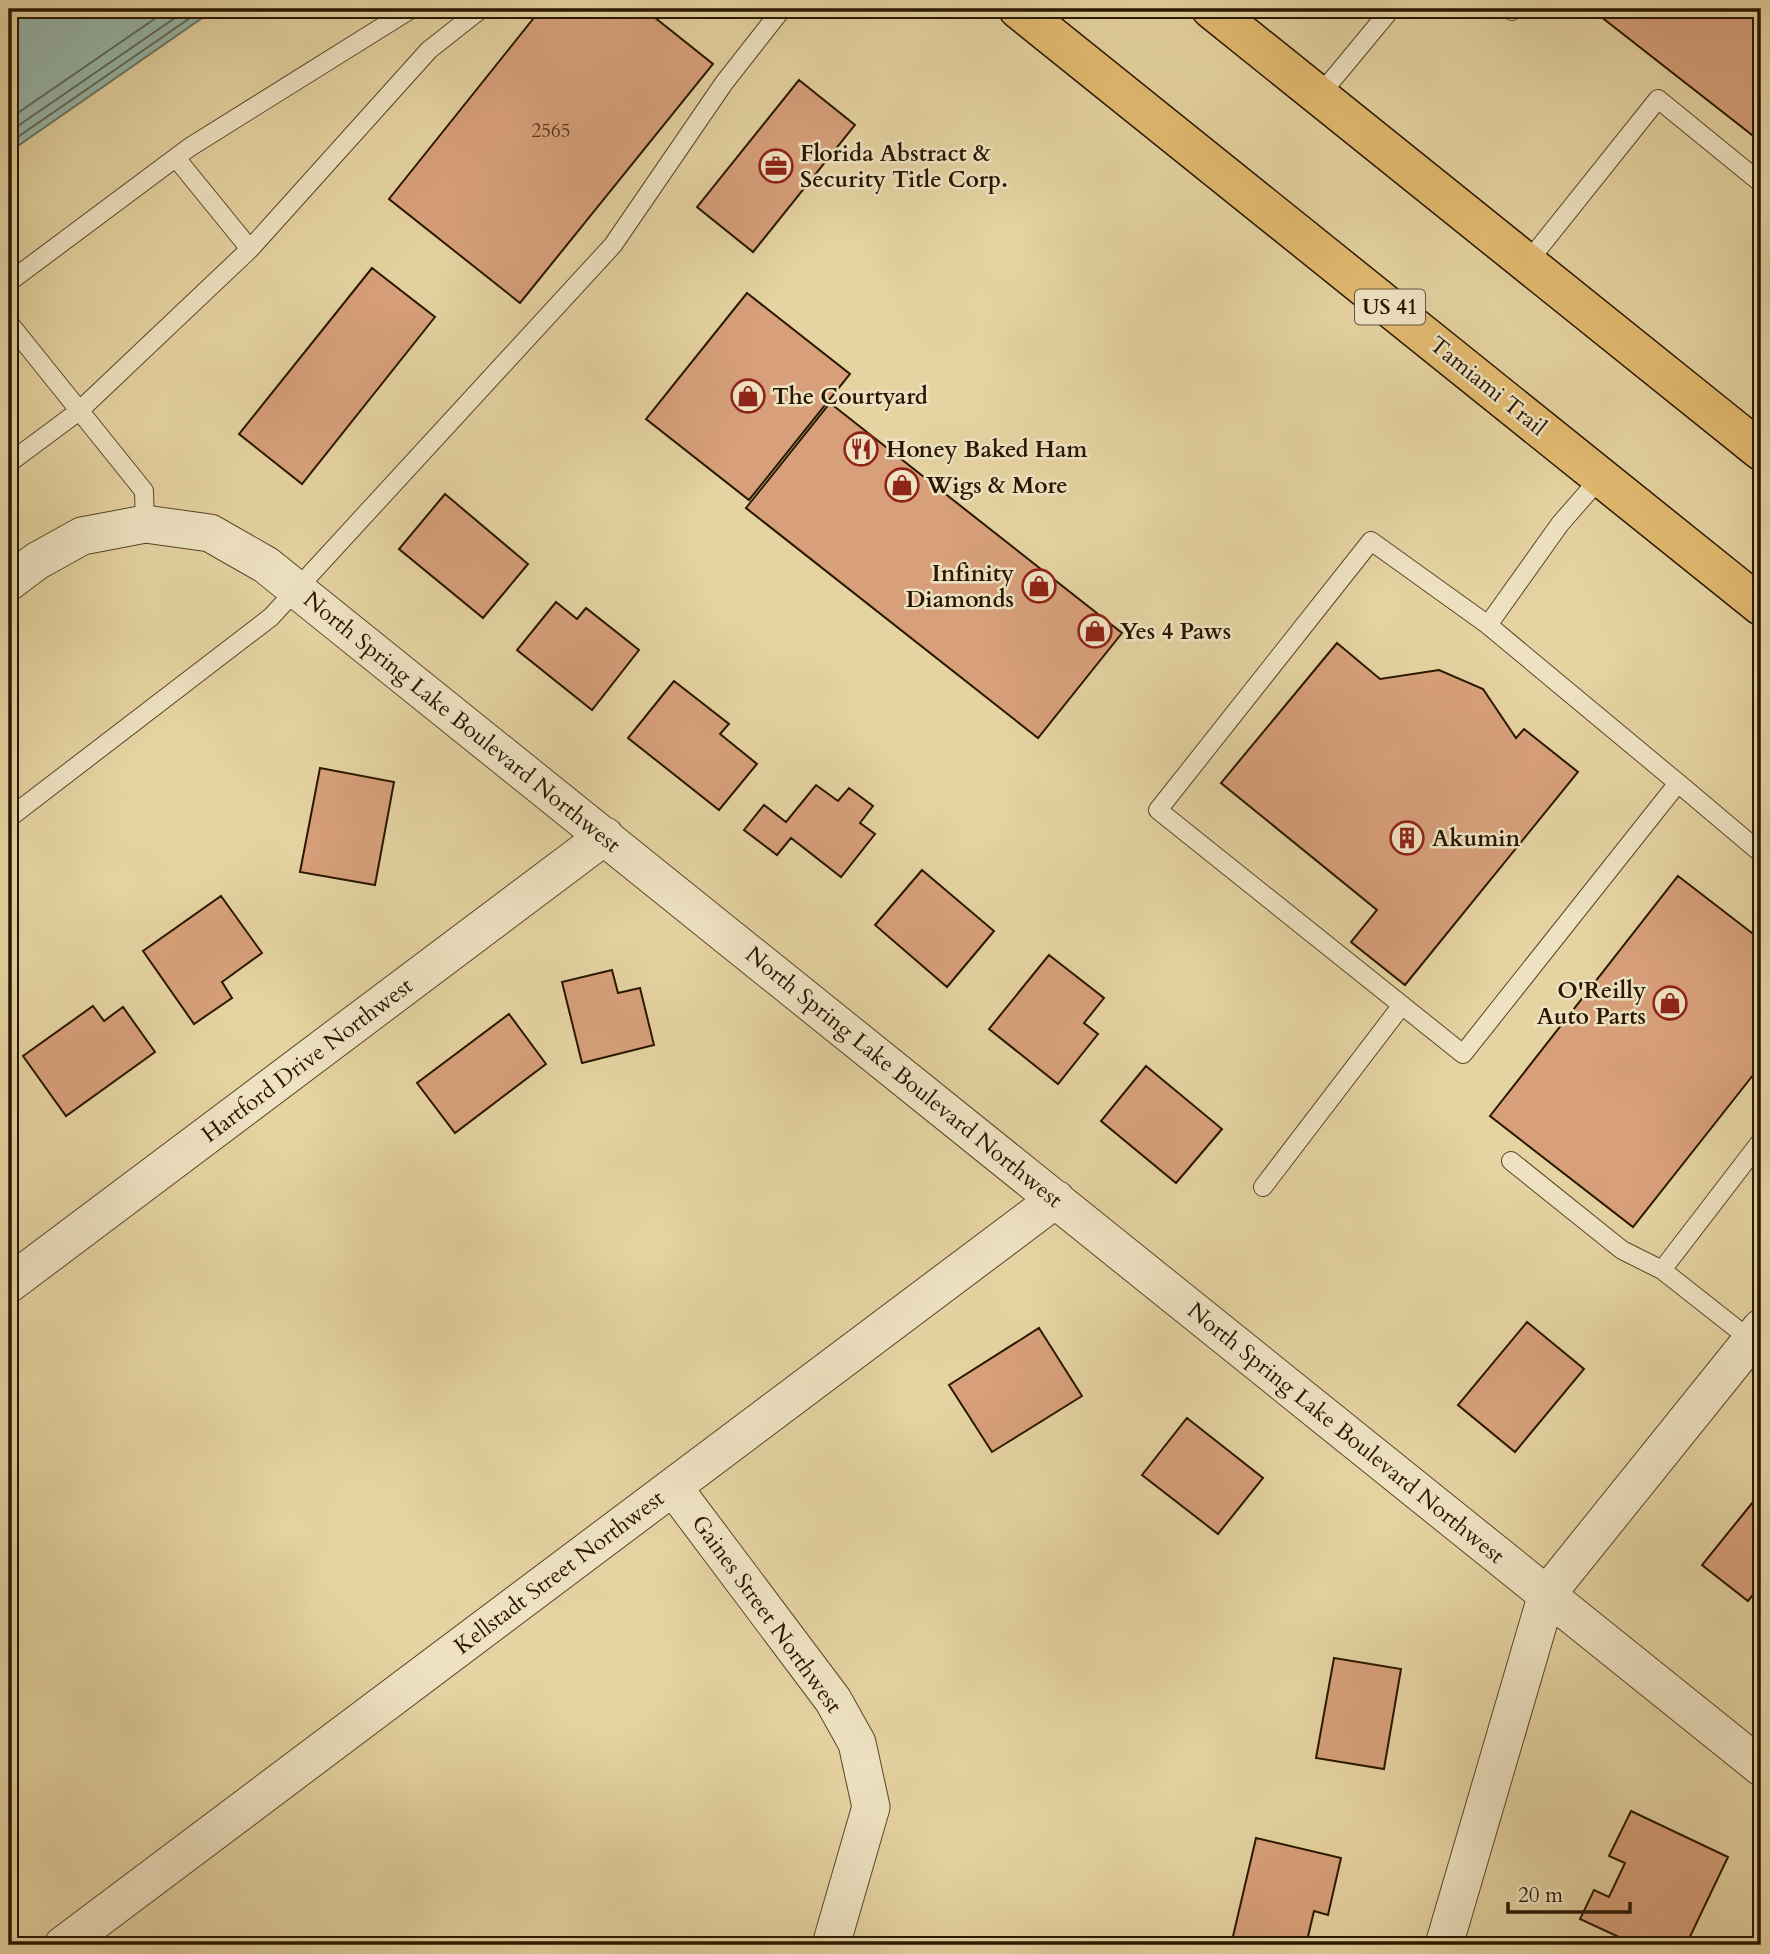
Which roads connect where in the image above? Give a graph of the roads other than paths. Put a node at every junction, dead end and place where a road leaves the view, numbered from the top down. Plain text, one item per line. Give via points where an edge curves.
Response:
1 (411, 9) edge
2 (481, 9) edge
3 (782, 9) edge
4 (1018, 9) edge
5 (1211, 9) edge
6 (1391, 9) edge
7 (1319, 96) junction
8 (176, 158) junction
9 (1761, 183) edge
10 (250, 250) junction
11 (1527, 263) junction
12 (9, 282) edge
13 (9, 323) edge
14 (79, 411) junction
15 (1761, 452) edge
16 (9, 463) edge
17 (1601, 477) junction
18 (145, 523) junction
19 (9, 582) edge
20 (297, 589) junction
21 (1761, 606) edge
22 (1488, 625) junction
23 (1678, 783) junction
24 (9, 818) edge
25 (605, 836) junction
26 (1761, 853) edge
27 (1402, 1005) junction
28 (1761, 1141) edge
29 (1511, 1161) dead end
30 (1264, 1187) dead end
31 (1056, 1199) junction
32 (1662, 1270) junction
33 (9, 1284) edge
34 (1758, 1339) edge
35 (673, 1487) junction
36 (1547, 1594) junction
37 (1761, 1767) edge
38 (63, 1945) edge
39 (831, 1945) edge
40 (1444, 1945) edge

1 - 8 lane
2 - 10 lane via 429,50
3 - 20 lane via 724,83 613,245
4 - 17 main road, Tamiami Trail / US 41
5 - 7 main road
6 - 7 lane
7 - 11 main road
8 - 10 lane
8 - 12 lane
9 - 11 lane via 1658,99
10 - 14 lane
11 - 15 main road
13 - 14 lane
14 - 16 lane
14 - 18 lane via 144,491
17 - 21 main road, Tamiami Trail / US 41
17 - 22 lane via 1560,523
18 - 19 street, North Spring Lake Boulevard Northwest via 82,536
18 - 20 street, North Spring Lake Boulevard Northwest via 210,533
20 - 24 lane via 271,617
20 - 25 street, North Spring Lake Boulevard Northwest
22 - 23 lane
22 - 27 lane via 1371,541 1158,810
23 - 26 lane
23 - 27 lane via 1463,1054
25 - 31 street, North Spring Lake Boulevard Northwest
25 - 33 street, Hartford Drive Northwest
27 - 30 lane
28 - 32 lane
29 - 32 lane via 1622,1250
31 - 35 street, Kellstadt Street Northwest
31 - 36 street, North Spring Lake Boulevard Northwest
32 - 34 lane
34 - 36 street
35 - 38 street, Kellstadt Street Northwest
35 - 39 street, Gaines Street Northwest via 833,1700 857,1743 871,1807
36 - 37 street, North Spring Lake Boulevard Northwest
36 - 40 street

